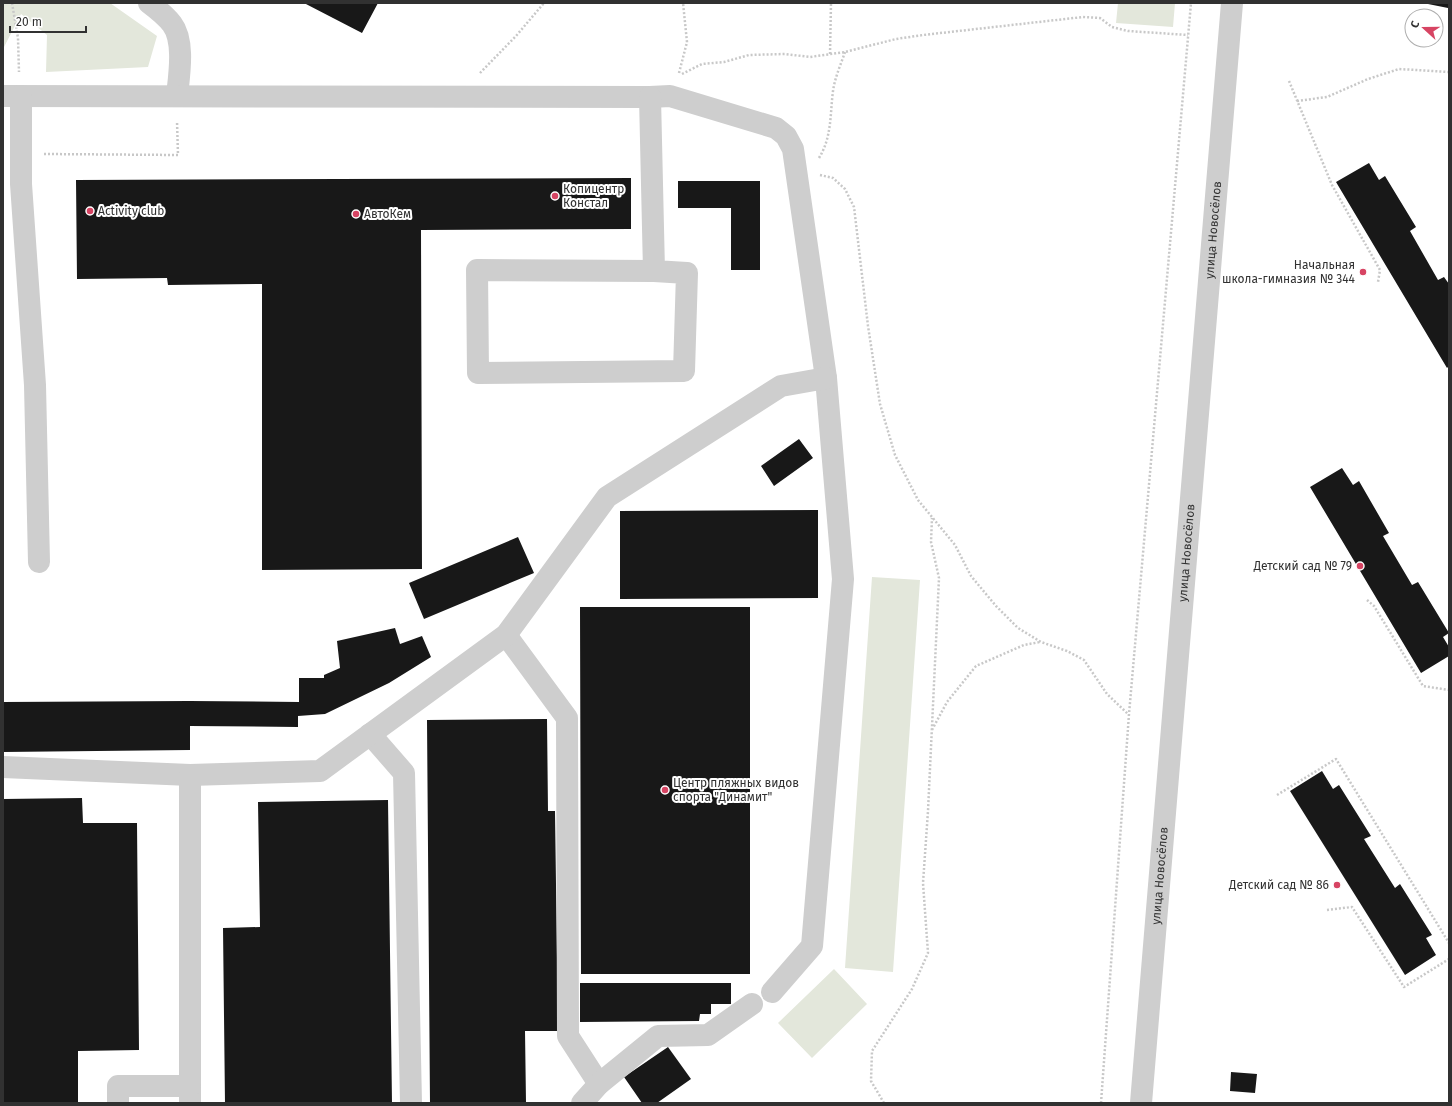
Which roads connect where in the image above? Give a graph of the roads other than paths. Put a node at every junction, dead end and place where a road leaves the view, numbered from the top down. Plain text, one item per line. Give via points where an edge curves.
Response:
1 (149, 3) edge
2 (1232, 3) edge
3 (12, 96) edge
4 (177, 96) junction
5 (650, 97) junction
6 (654, 271) junction
7 (826, 378) junction
8 (39, 562) dead end
9 (506, 636) junction
10 (370, 734) junction
11 (3, 767) edge
12 (190, 775) junction
13 (772, 992) dead end
14 (752, 1004) dead end
15 (599, 1084) junction
16 (190, 1095) edge
17 (118, 1103) edge
18 (411, 1103) edge
19 (582, 1103) edge
20 (1141, 1103) edge
21 (1153, 1103) edge

1 - 4 street via 173,24 178,35 180,53
2 - 20 street, улица Новосёлов
3 - 4 street
3 - 8 street via 21,153 35,385
4 - 5 street
5 - 6 street
5 - 7 street via 670,96 776,128 786,136 803,174
6 - 6 street via 687,273 684,371 478,373 477,270
7 - 9 street via 781,386 607,497
7 - 13 street via 843,579 812,946
9 - 10 street
9 - 15 street via 567,718 568,1036
10 - 12 street via 320,771
10 - 18 street via 404,773
11 - 12 street
12 - 16 street
14 - 15 street via 708,1035 658,1036
15 - 19 street
16 - 17 street via 118,1086
20 - 21 street

